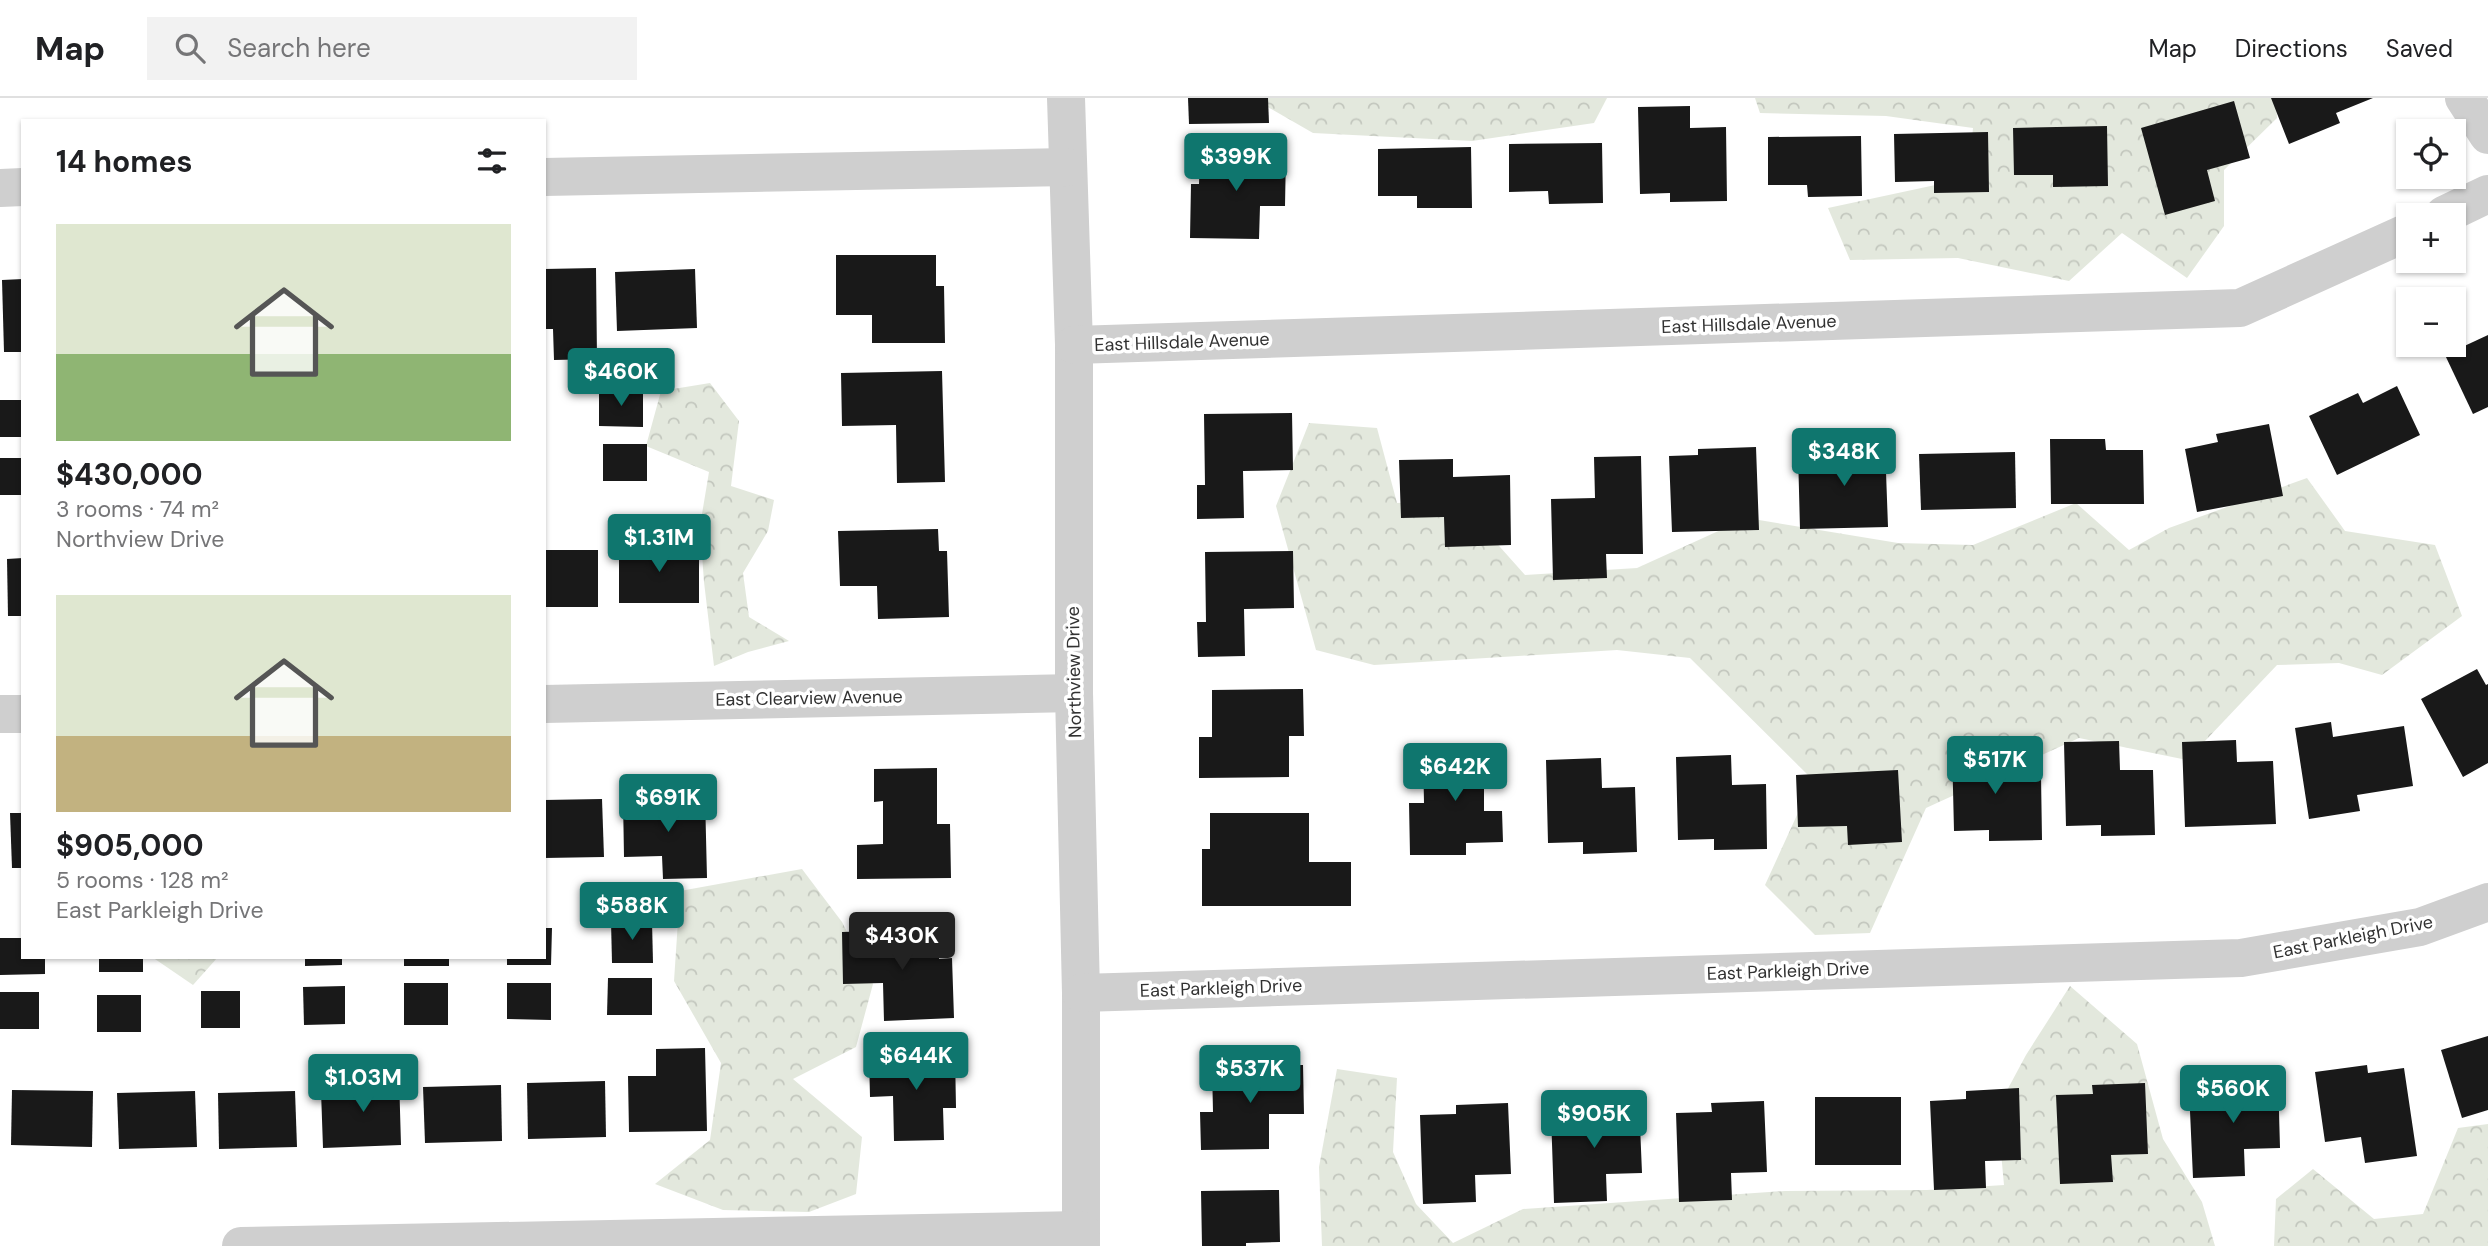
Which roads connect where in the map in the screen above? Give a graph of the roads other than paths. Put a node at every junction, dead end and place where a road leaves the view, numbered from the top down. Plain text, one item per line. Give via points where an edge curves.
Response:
1 (1066, 98) edge
2 (2464, 98) edge
3 (2488, 135) edge
4 (1067, 167) junction
5 (546, 177) edge
6 (21, 187) edge
7 (0, 188) edge
8 (2488, 194) edge
9 (2466, 204) edge
10 (2396, 237) edge
11 (1074, 345) junction
12 (1074, 693) junction
13 (546, 704) edge
14 (21, 714) edge
15 (0, 715) edge
16 (2488, 902) edge
17 (1081, 993) junction
18 (1081, 1238) edge
19 (241, 1246) edge

1 - 4 street, Northview Drive
2 - 3 street
4 - 5 street
4 - 11 street, Northview Drive
6 - 7 street
8 - 9 street
10 - 11 street, East Hillsdale Avenue via 2240,308
11 - 12 street, Northview Drive
12 - 13 street, East Clearview Avenue
12 - 17 street, Northview Drive
14 - 15 street
16 - 17 street, East Parkleigh Drive via 2420,928 2241,958
17 - 18 street, Northview Drive
18 - 19 street

